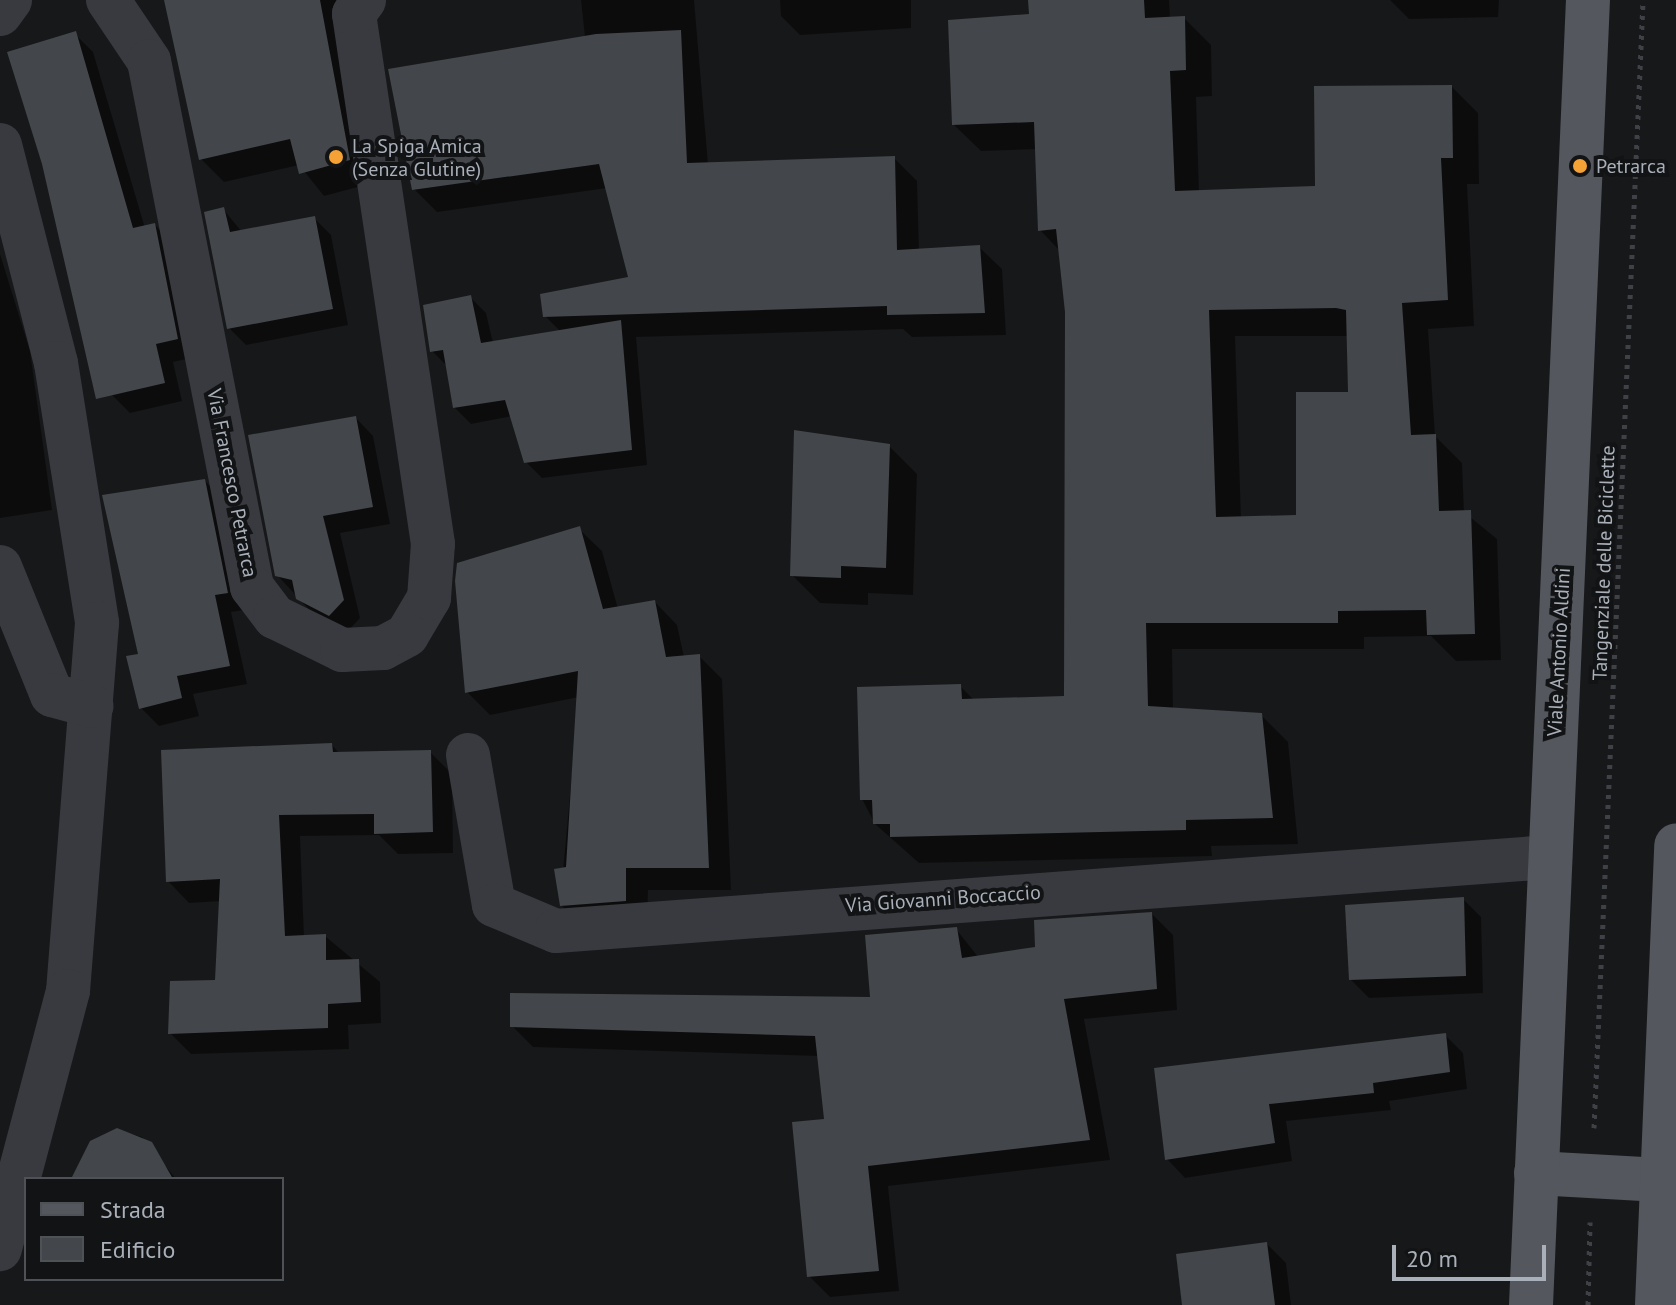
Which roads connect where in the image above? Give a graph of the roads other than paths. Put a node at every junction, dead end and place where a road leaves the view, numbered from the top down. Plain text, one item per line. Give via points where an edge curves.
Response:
1 (10, 0) edge
2 (108, 0) edge
3 (364, 0) edge
4 (1588, 0) edge
5 (0, 14) edge
6 (0, 145) edge
7 (0, 567) edge
8 (92, 706) junction
9 (468, 755) dead end
10 (1676, 845) edge
11 (1550, 857) junction
12 (1536, 1173) junction
13 (1668, 1180) edge
14 (0, 1249) edge
15 (1531, 1305) edge
16 (1657, 1305) edge

1 - 5 street
2 - 3 street, Via Francesco Petrarca via 149,61 252,587 275,617 342,650 383,648 407,635 429,598 433,544 354,14
4 - 11 main road, Viale Antonio Aldini
6 - 8 street via 56,363 78,483 97,623
7 - 8 street via 52,695
8 - 14 street via 68,991
9 - 11 street, Via Giovanni Boccaccio via 494,905 556,931
10 - 13 main road
11 - 12 main road, Viale Antonio Aldini
12 - 13 main road
12 - 15 main road, Viale Antonio Aldini
13 - 16 main road

